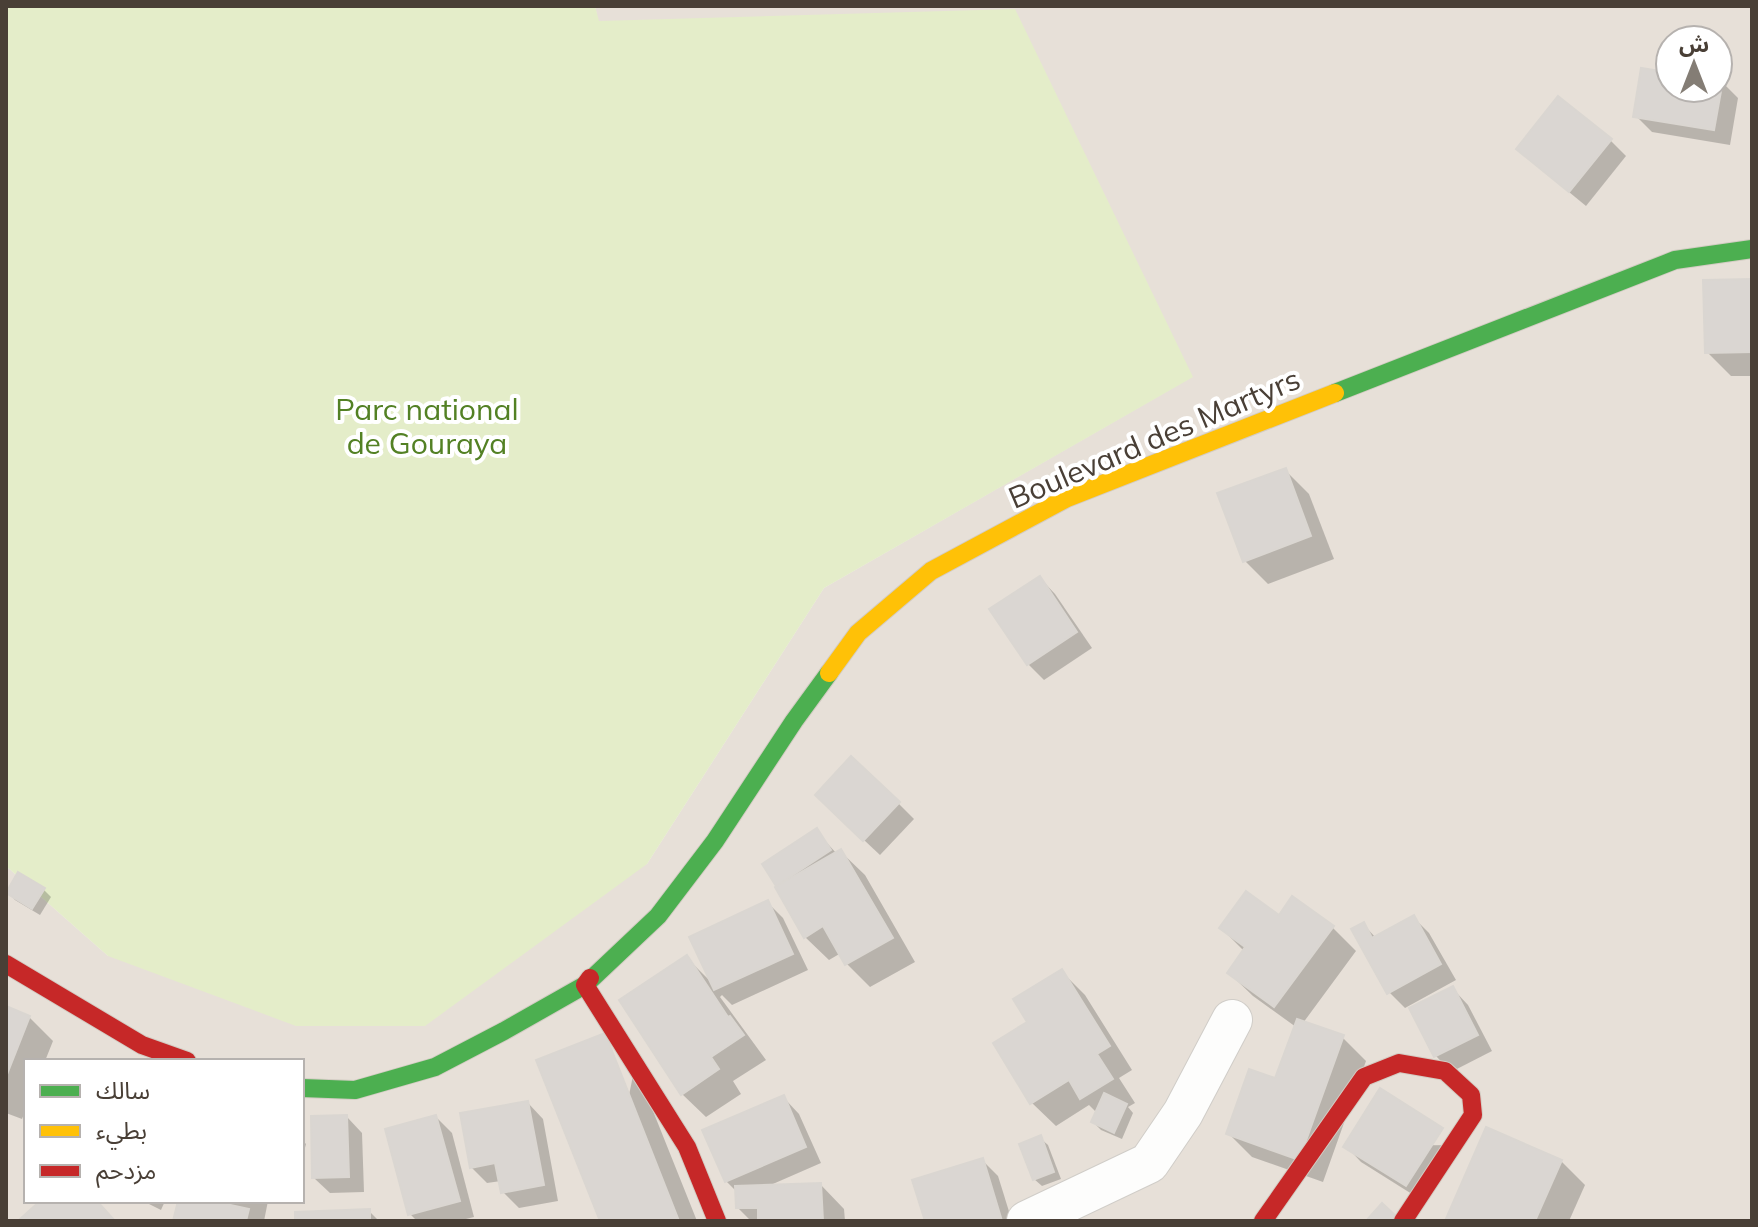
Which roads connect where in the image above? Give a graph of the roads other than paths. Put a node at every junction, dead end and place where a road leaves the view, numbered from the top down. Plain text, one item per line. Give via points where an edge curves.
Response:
1 (1752, 249) edge
2 (6, 964) edge
3 (588, 982) junction
4 (1232, 1020) dead end
5 (181, 1059) edge
6 (304, 1088) edge
7 (717, 1221) edge
8 (1027, 1221) edge
9 (1263, 1221) edge
10 (1403, 1221) edge

1 - 3 main road, Boulevard des Martyrs via 1675,260 1067,498 931,571 858,633 658,916
2 - 5 main road via 142,1045
3 - 6 main road, Boulevard des Martyrs via 435,1067 355,1090
3 - 7 main road via 687,1147
4 - 8 street via 1183,1113 1149,1163
9 - 10 main road via 1364,1077 1399,1063 1445,1071 1471,1095 1473,1115

